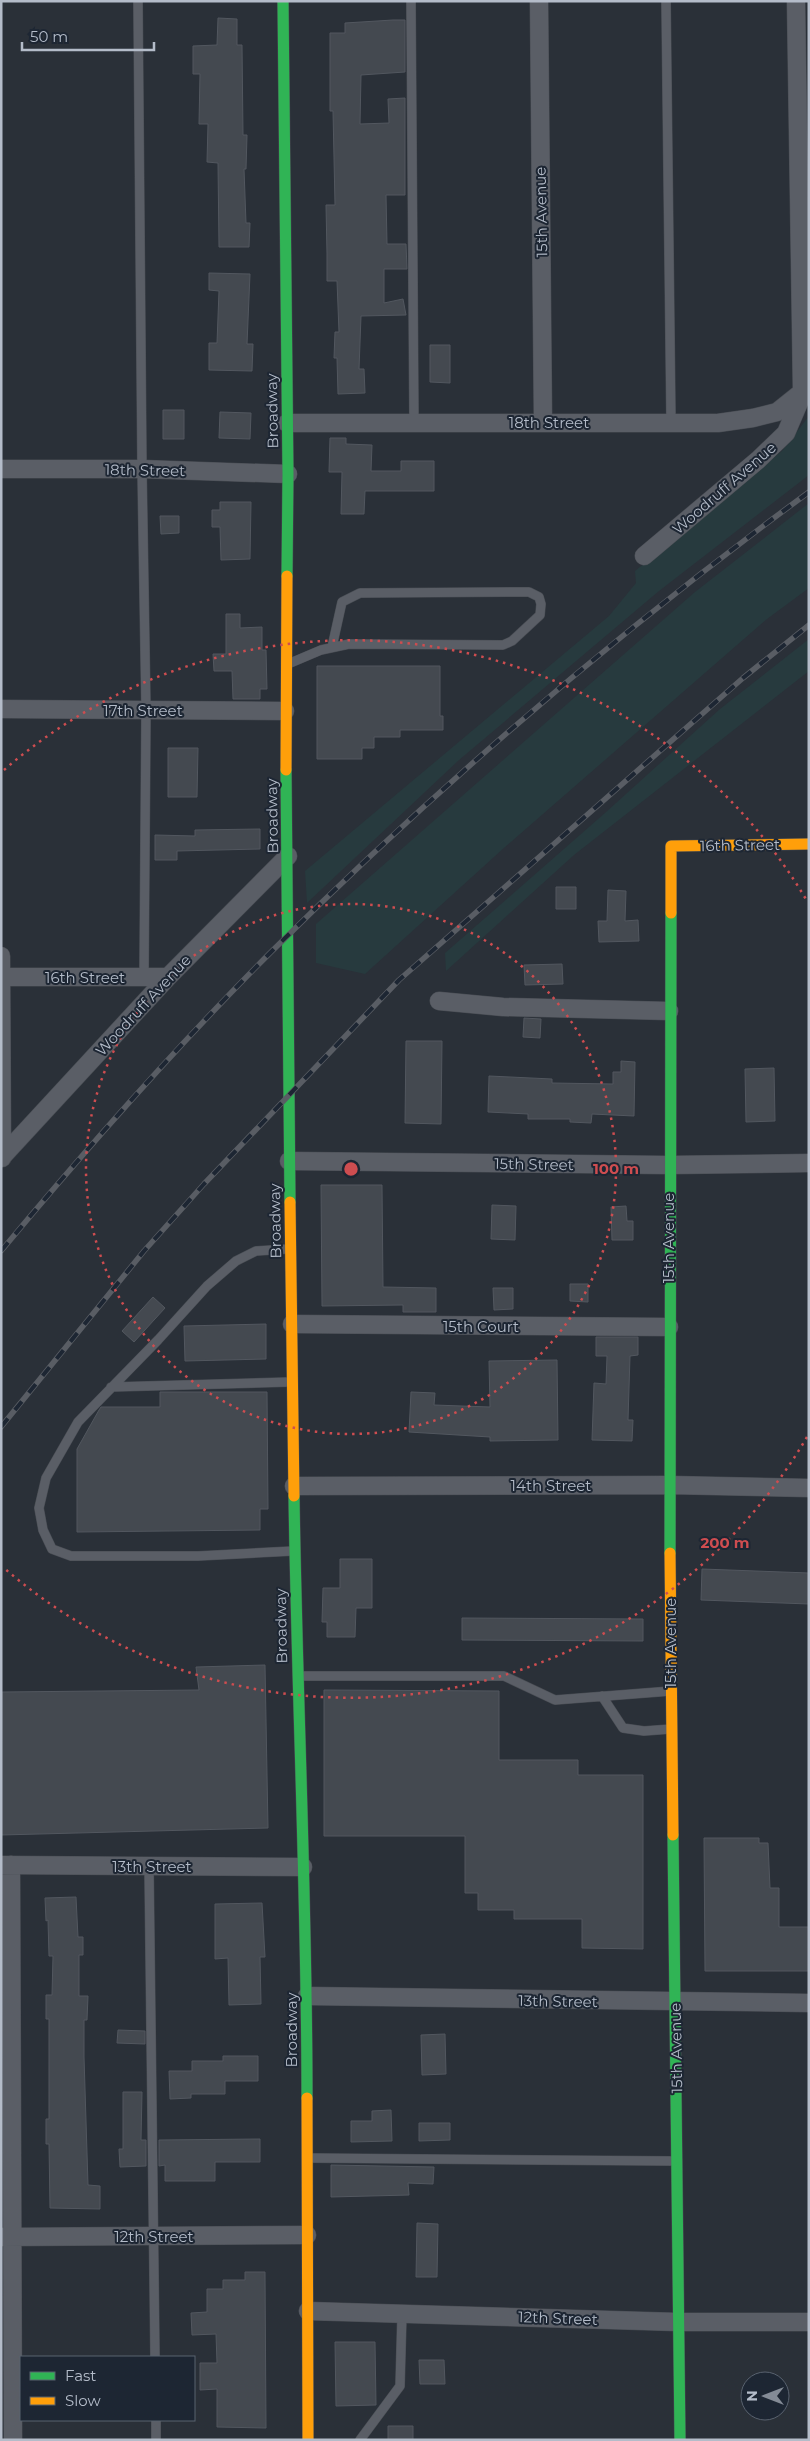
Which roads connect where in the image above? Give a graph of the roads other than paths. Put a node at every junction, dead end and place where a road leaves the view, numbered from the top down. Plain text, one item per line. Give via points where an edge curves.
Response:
1 (138, 1) edge
2 (283, 1) edge
3 (411, 1) edge
4 (539, 1) edge
5 (666, 1) edge
6 (796, 1) edge
7 (805, 390) edge
8 (543, 422) junction
9 (671, 422) junction
10 (288, 423) junction
11 (414, 423) junction
12 (1, 469) edge
13 (142, 469) junction
14 (288, 474) junction
15 (644, 556) dead end
16 (332, 646) junction
17 (285, 665) junction
18 (1, 709) edge
19 (146, 710) junction
20 (284, 711) junction
21 (809, 844) edge
22 (671, 846) joint
23 (288, 856) junction
24 (1, 956) edge
25 (2, 976) edge
26 (144, 977) junction
27 (168, 977) junction
28 (439, 1001) dead end
29 (669, 1011) junction
30 (2, 1158) edge
31 (289, 1161) junction
32 (809, 1163) edge
33 (668, 1165) junction
34 (291, 1249) junction
35 (292, 1324) junction
36 (669, 1327) junction
37 (293, 1382) junction
38 (111, 1387) junction
39 (670, 1485) junction
40 (294, 1486) junction
41 (809, 1488) edge
42 (295, 1551) junction
43 (297, 1676) junction
44 (670, 1691) junction
45 (602, 1696) junction
46 (671, 1729) junction
47 (6, 1866) edge
48 (149, 1866) junction
49 (303, 1868) junction
50 (307, 1996) junction
51 (675, 2003) junction
52 (809, 2003) edge
53 (307, 2158) junction
54 (677, 2160) junction
55 (154, 2236) junction
56 (307, 2236) junction
57 (7, 2237) edge
58 (308, 2312) junction
59 (402, 2314) junction
60 (678, 2322) junction
61 (809, 2322) edge
62 (155, 2356) edge
63 (156, 2421) edge
64 (13, 2440) edge
65 (156, 2440) edge
66 (308, 2440) edge
67 (360, 2440) edge
68 (680, 2440) edge

1 - 13 lane
2 - 10 main road, Broadway
3 - 11 lane
4 - 8 street, 15th Avenue
5 - 9 lane
6 - 7 street, Woodruff Avenue
7 - 9 street, 18th Street via 777,412 754,418 718,423
7 - 15 street, Woodruff Avenue via 786,433
8 - 9 street, 18th Street
8 - 11 street, 18th Street
10 - 11 street, 18th Street
10 - 14 main road, Broadway
12 - 13 street, 18th Street
13 - 14 street, 18th Street
13 - 19 lane
14 - 17 main road, Broadway
16 - 16 lane via 503,645 512,641 540,615 542,604 539,596 529,592 360,593 342,602
16 - 17 lane
17 - 20 main road, Broadway
18 - 19 street, 17th Street
19 - 20 street, 17th Street
19 - 26 lane
20 - 23 main road, Broadway
21 - 22 main road, 16th Street
22 - 29 main road, 15th Avenue
23 - 27 street, Woodruff Avenue
23 - 31 main road, Broadway
24 - 25 street
25 - 26 street, 16th Street
25 - 30 street
26 - 27 street, 16th Street
27 - 30 street, Woodruff Avenue
28 - 29 street via 503,1007
29 - 33 main road, 15th Avenue
31 - 33 street, 15th Street
31 - 34 main road, Broadway
32 - 33 street, 15th Street
33 - 36 main road, 15th Avenue
34 - 35 main road, Broadway
34 - 38 lane via 256,1251 236,1261 207,1286
35 - 36 street, 15th Court
35 - 37 main road, Broadway
36 - 39 main road, 15th Avenue
37 - 38 lane
37 - 40 main road, Broadway
38 - 42 lane via 78,1422 46,1478 39,1508 43,1530 52,1549 71,1556 198,1556
39 - 40 street, 14th Street
39 - 41 street, 14th Street
39 - 44 main road, 15th Avenue
40 - 42 main road, Broadway
42 - 43 main road, Broadway
43 - 45 lane via 504,1676 555,1700
43 - 49 main road, Broadway
44 - 45 lane
44 - 46 main road, 15th Avenue
45 - 46 lane via 623,1728
46 - 51 main road, 15th Avenue
47 - 48 street, 13th Street
47 - 57 street
48 - 49 street, 13th Street
48 - 55 lane
49 - 50 main road, Broadway
50 - 51 street, 13th Street
50 - 53 main road, Broadway
51 - 52 street, 13th Street
51 - 54 main road, 15th Avenue
53 - 54 lane
53 - 56 main road, Broadway
54 - 60 main road, 15th Avenue
55 - 56 street, 12th Street
55 - 57 street, 12th Street
55 - 62 lane
56 - 58 main road, Broadway
57 - 64 street
58 - 59 street, 12th Street
58 - 66 main road, Broadway
59 - 60 street, 12th Street
59 - 67 lane via 400,2386
60 - 61 street, 12th Street
60 - 68 main road, 15th Avenue
63 - 65 lane

